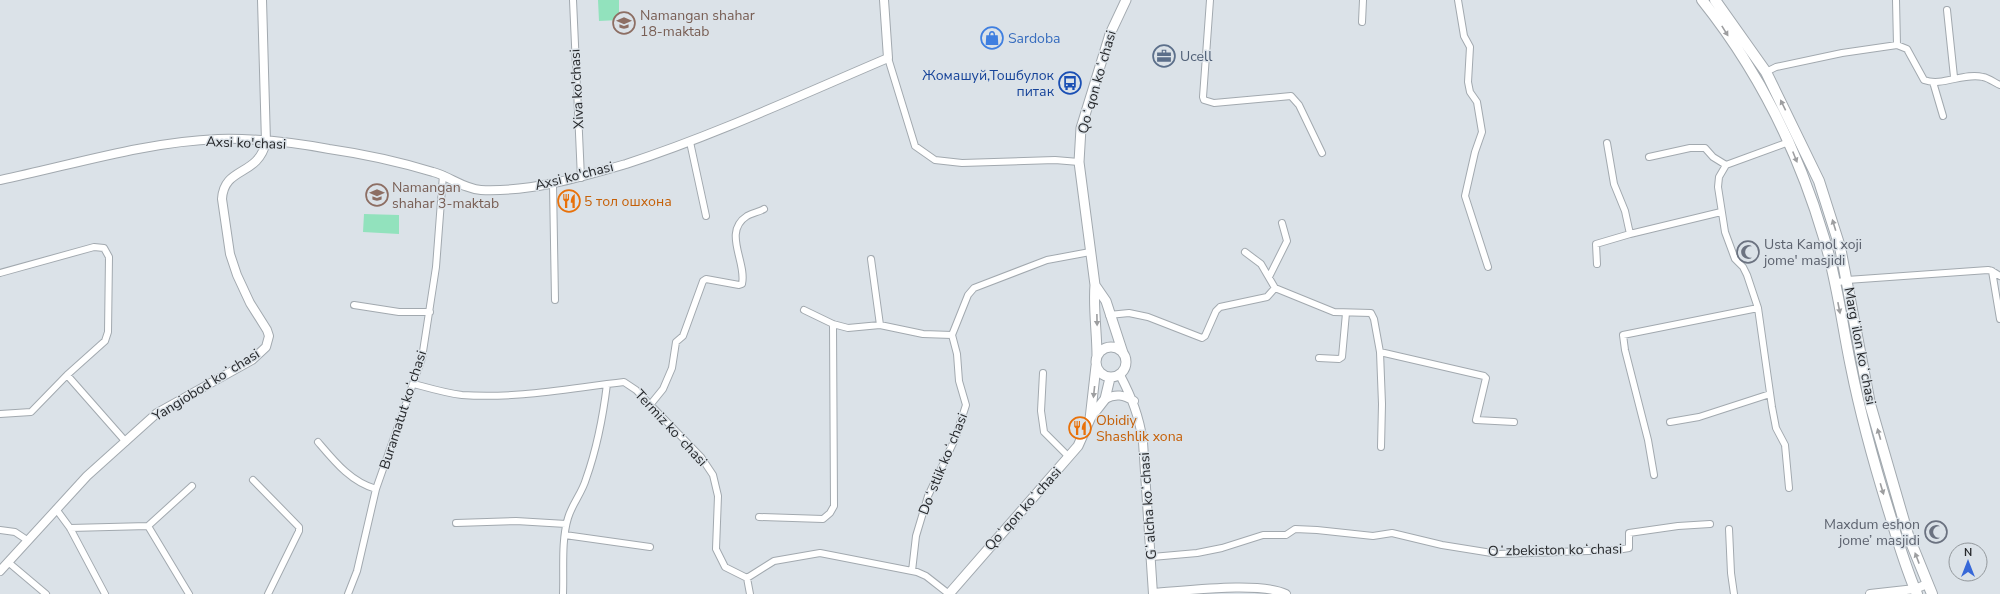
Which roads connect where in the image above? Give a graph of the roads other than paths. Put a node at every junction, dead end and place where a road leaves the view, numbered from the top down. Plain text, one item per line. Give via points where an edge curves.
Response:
1 (262, 0) edge
2 (573, 0) edge
3 (884, 0) edge
4 (1126, 0) edge
5 (1210, 0) edge
6 (1363, 0) edge
7 (1458, 0) edge
8 (1702, 0) edge
9 (1715, 0) edge
10 (1896, 0) edge
11 (1948, 10) dead end
12 (1362, 22) dead end
13 (1897, 45) junction
14 (888, 58) junction
15 (1766, 72) junction
16 (1954, 78) junction
17 (1933, 82) junction
18 (2000, 85) edge
19 (1943, 116) dead end
20 (266, 142) junction
21 (690, 142) junction
22 (1789, 142) junction
23 (1607, 143) dead end
24 (1322, 153) dead end
25 (1649, 157) dead end
26 (1078, 162) junction
27 (1726, 165) junction
28 (443, 175) junction
29 (581, 178) junction
30 (0, 180) edge
31 (553, 184) junction
32 (764, 209) dead end
33 (1721, 212) junction
34 (706, 216) dead end
35 (1282, 223) dead end
36 (1630, 234) junction
37 (1090, 252) junction
38 (1245, 252) dead end
39 (871, 259) dead end
40 (1597, 264) dead end
41 (1488, 267) dead end
42 (1992, 271) junction
43 (0, 273) edge
44 (2000, 276) edge
45 (1269, 277) junction
46 (1847, 280) junction
47 (1095, 284) junction
48 (1835, 284) junction
49 (1275, 288) junction
50 (555, 300) dead end
51 (354, 304) dead end
52 (1758, 308) junction
53 (804, 310) dead end
54 (430, 312) junction
55 (1346, 313) junction
56 (1109, 315) junction
57 (2000, 318) edge
58 (833, 324) junction
59 (880, 325) junction
60 (952, 335) junction
61 (1123, 352) junction
62 (1380, 352) junction
63 (1097, 356) junction
64 (1319, 358) dead end
65 (1096, 366) junction
66 (1043, 373) dead end
67 (67, 375) junction
68 (1120, 375) junction
69 (1110, 378) junction
70 (414, 384) junction
71 (607, 384) junction
72 (1770, 394) junction
73 (1105, 399) junction
74 (1134, 401) junction
75 (650, 405) junction
76 (0, 414) edge
77 (1090, 419) junction
78 (1514, 422) dead end
79 (1670, 422) dead end
80 (126, 442) junction
81 (318, 442) dead end
82 (1381, 447) dead end
83 (1069, 457) junction
84 (1654, 475) dead end
85 (253, 480) dead end
86 (192, 486) dead end
87 (1789, 488) dead end
88 (376, 489) junction
89 (56, 509) junction
90 (759, 516) dead end
91 (456, 522) dead end
92 (566, 524) junction
93 (1710, 524) dead end
94 (148, 526) junction
95 (70, 528) junction
96 (1729, 528) dead end
97 (0, 530) edge
98 (565, 535) junction
99 (27, 540) junction
100 (650, 547) dead end
101 (1152, 557) junction
102 (8, 562) junction
103 (912, 570) junction
104 (0, 571) edge
105 (747, 578) junction
106 (1927, 584) junction
107 (1916, 591) edge
108 (46, 594) edge
109 (105, 594) edge
110 (189, 594) edge
111 (268, 594) edge
112 (348, 594) edge
113 (563, 594) edge
114 (750, 594) edge
115 (949, 594) edge
116 (1153, 594) edge
117 (1286, 594) edge
118 (1734, 594) edge
119 (1870, 594) edge
120 (1932, 594) edge

1 - 20 street, Yangiobod koʻchasi
2 - 29 street, Xiva ko'chasi
3 - 14 street
4 - 26 main road, Qoʻqon koʻchasi via 1110,34 1081,128
5 - 24 street via 1204,100 1214,103 1291,96 1299,106
6 - 12 street
7 - 41 street via 1464,36 1470,47 1468,82 1470,92 1477,102 1482,132 1465,196
8 -> 22 main road, Margʻilon koʻchasi via 1718,20 1748,68
9 - 15 main road, Margʻilon koʻchasi
10 - 13 street
11 - 16 street
13 - 15 street via 1842,53
13 - 17 street via 1907,49 1924,80
14 - 21 street, Axsi ko'chasi
14 - 26 street via 916,146 935,160 962,163 1055,160
46 -> 15 main road, Margʻilon koʻchasi via 1840,247 1819,181
16 - 17 street
16 - 18 street via 1983,77
17 - 19 street
20 - 28 street, Axsi ko'chasi via 343,151
20 - 30 street, Axsi ko'chasi via 220,139 184,142
20 - 80 street, Yangiobod koʻchasi via 260,159 226,183 222,199 230,254 250,303 268,330 268,342 252,360 157,413
21 - 29 street, Axsi ko'chasi
21 - 34 street
22 - 27 street
22 -> 48 main road, Margʻilon koʻchasi via 1824,239
23 - 36 street via 1614,184 1625,211
25 - 27 street via 1690,148 1705,148
26 - 37 main road, Qoʻqon koʻchasi
27 - 33 street via 1719,177
28 - 31 street, Axsi ko'chasi via 478,190
28 - 54 street, Buramatut koʻchasi
29 - 31 street, Axsi ko'chasi
31 - 50 street
32 - 75 street via 747,216 736,230 742,284 739,286 703,280 683,336 676,342 672,368 663,389
33 - 36 street
33 - 52 street via 1730,247 1735,259 1748,276
35 - 45 street via 1287,241
36 - 40 street via 1596,244
37 - 47 main road, Qoʻqon koʻchasi
37 - 60 street via 1046,260 974,288 968,295
38 - 45 street via 1261,264
39 - 59 street
42 - 44 street
42 - 46 street
42 - 57 street
43 - 67 street via 94,247 104,248 108,253 107,337
45 - 49 street
46 - 48 street
106 -> 46 main road, Margʻilon koʻchasi via 1908,535 1870,404
47 - 56 main road, Qoʻqon koʻchasi via 1106,302
47 -> 63 main road, Qoʻqon koʻchasi
48 -> 107 main road, Margʻilon koʻchasi via 1865,428 1881,487
49 - 55 street via 1334,312
49 - 56 street via 1267,297 1220,307 1202,338 1148,317 1129,313
51 - 54 street via 398,312
52 - 72 street
52 - 84 street via 1623,335
53 - 58 street
54 - 70 street, Buramatut koʻchasi via 422,358
55 - 62 street via 1370,314 1374,319
55 - 64 street via 1342,357
56 - 61 main road, Qoʻqon koʻchasi
58 - 59 street via 848,328
58 - 90 street via 834,506 823,518
59 - 60 street via 923,334
60 - 103 street, Doʻstlik koʻchasi via 957,354 959,381 966,405 955,439 928,496 916,536
61 - 63 main road via 1109,348
61 - 68 main road via 1126,367
62 - 78 street via 1484,376 1486,378 1476,420
62 - 82 street
63 - 65 main road
65 - 69 main road via 1101,374
65 -> 77 main road, Qoʻqon koʻchasi
66 - 83 street via 1041,411 1044,432
67 - 76 street via 31,412
67 - 80 street
68 - 69 main road
68 - 74 street, Gʻalcha koʻchasi
69 - 73 main road, Qoʻqon koʻchasi
70 - 71 street, Termiz koʻchasi via 460,395 492,396 572,390
70 - 88 street, Buramatut koʻchasi
71 - 75 street, Termiz koʻchasi via 624,382 631,385
71 - 92 street via 597,446 586,481
72 - 79 street via 1699,417
72 - 87 street via 1776,428 1785,445
73 - 74 street via 1117,395 1126,396
73 - 77 main road, Qoʻqon koʻchasi
74 - 101 street, Gʻalcha koʻchasi via 1143,442
75 - 105 street, Termiz koʻchasi via 701,457 713,475 718,496 716,549 725,566
77 - 83 main road, Qoʻqon koʻchasi via 1078,446
80 - 89 street, Yangiobod koʻchasi via 87,476
81 - 88 street via 351,477 363,485
83 - 115 main road, Qoʻqon koʻchasi
85 - 111 street via 299,527
86 - 94 street
88 - 112 street, Buramatut koʻchasi via 357,571
89 - 95 street
89 - 99 street, Yangiobod koʻchasi
91 - 92 street via 516,521
92 - 98 street
93 - 101 street, Oʻzbekiston koʻchasi via 1629,533 1629,548 1617,550 1498,554 1442,545 1392,533 1373,536 1295,530 1286,534 1263,535 1209,550
94 - 95 street
94 - 110 street
95 - 109 street
96 - 118 street
97 - 99 street via 15,532
98 - 100 street
98 - 113 street
99 - 102 street, Yangiobod koʻchasi
101 - 116 street, Gʻalcha koʻchasi
102 - 104 street, Yangiobod koʻchasi
102 - 108 street
103 - 105 street via 820,552 774,561
103 - 115 street via 926,576
105 - 114 street
106 - 107 street
106 - 120 main road, Margʻilon koʻchasi
107 - 119 street
116 - 117 street via 1234,588 1279,590

